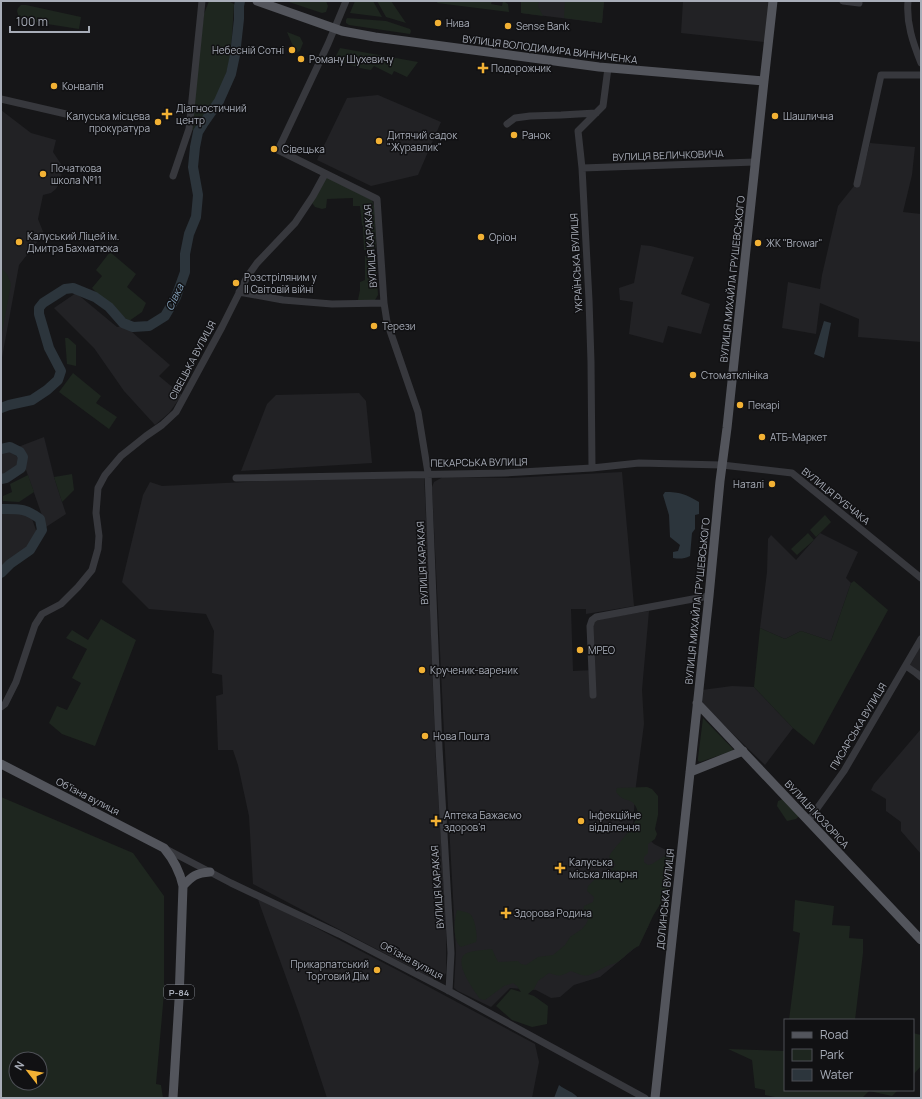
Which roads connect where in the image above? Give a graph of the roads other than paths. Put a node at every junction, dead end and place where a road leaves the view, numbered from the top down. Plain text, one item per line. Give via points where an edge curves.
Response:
1 (202, 1) edge
2 (256, 1) edge
3 (346, 1) edge
4 (773, 1) edge
5 (843, 1) edge
6 (908, 1) edge
7 (859, 3) dead end
8 (335, 28) junction
9 (921, 62) edge
10 (608, 68) junction
11 (921, 75) edge
12 (764, 81) junction
13 (1, 99) edge
14 (596, 113) junction
15 (66, 114) dead end
16 (507, 124) dead end
17 (755, 162) junction
18 (582, 168) junction
19 (325, 174) junction
20 (173, 176) dead end
21 (857, 184) dead end
22 (239, 292) junction
23 (384, 303) junction
24 (722, 465) junction
25 (592, 468) junction
26 (428, 474) junction
27 (236, 478) dead end
28 (921, 578) edge
29 (709, 596) junction
30 (921, 639) edge
31 (906, 666) junction
32 (920, 674) edge
33 (593, 695) dead end
34 (697, 703) junction
35 (1, 707) edge
36 (743, 751) junction
37 (1, 764) edge
38 (690, 772) junction
39 (808, 821) junction
40 (164, 848) junction
41 (210, 872) junction
42 (183, 886) junction
43 (921, 940) edge
44 (449, 992) junction
45 (173, 1098) edge
46 (645, 1098) edge
47 (655, 1098) edge

1 - 20 street via 189,129
2 - 8 main road, ВУЛИЦЯ ВОЛОДИМИРА ВИННИЧЕНКА
3 - 8 street
4 - 12 main road, ВУЛИЦЯ МИХАЙЛА ГРУШЕВСЬКОГО
5 - 7 street
6 - 9 street via 913,41
8 - 10 main road, ВУЛИЦЯ ВОЛОДИМИРА ВИННИЧЕНКА via 375,37
8 - 19 street via 278,150
10 - 12 main road, ВУЛИЦЯ ВОЛОДИМИРА ВИННИЧЕНКА
10 - 14 street, УКРАЇНСЬКА ВУЛИЦЯ via 603,106
11 - 21 street via 881,76
12 - 17 main road, ВУЛИЦЯ МИХАЙЛА ГРУШЕВСЬКОГО
13 - 15 street
14 - 16 street via 530,116 515,118
14 - 18 street, УКРАЇНСЬКА ВУЛИЦЯ via 578,131
17 - 18 street, ВУЛИЦЯ ВЕЛИЧКОВИЧА
17 - 24 main road, ВУЛИЦЯ МИХАЙЛА ГРУШЕВСЬКОГО
18 - 25 street, УКРАЇНСЬКА ВУЛИЦЯ via 589,300
19 - 22 street, СІВЕЦЬКА ВУЛИЦЯ via 295,223 257,264
19 - 23 street, ВУЛИЦЯ КАРАКАЯ via 377,198
22 - 23 street via 283,300 332,304
22 - 35 street, СІВЕЦЬКА ВУЛИЦЯ via 176,412 121,456 105,475 98,488 96,513 99,536 92,570 61,604 42,614 35,625 16,682
23 - 26 street, ВУЛИЦЯ КАРАКАЯ via 387,322 418,412
24 - 25 street, ПЕКАРСЬКА ВУЛИЦЯ via 639,463
24 - 28 street, ВУЛИЦЯ РУБЧАКА via 792,473
24 - 29 main road, ВУЛИЦЯ МИХАЙЛА ГРУШЕВСЬКОГО
25 - 26 street, ПЕКАРСЬКА ВУЛИЦЯ
26 - 27 street, ПЕКАРСЬКА ВУЛИЦЯ
26 - 44 street, ВУЛИЦЯ КАРАКАЯ via 451,953
29 - 33 street via 596,617 592,620 590,626
29 - 34 main road, ВУЛИЦЯ МИХАЙЛА ГРУШЕВСЬКОГО
30 - 31 street, ПИСАРСЬКА ВУЛИЦЯ
31 - 32 street
31 - 39 street, ПИСАРСЬКА ВУЛИЦЯ via 844,771
34 - 36 main road, ВУЛИЦЯ КОЗОРІСА
34 - 38 main road, ДОЛИНСЬКА ВУЛИЦЯ
36 - 38 main road
36 - 39 main road, ВУЛИЦЯ КОЗОРІСА
37 - 40 main road, Обʼїзна вулиця / Р-84
38 - 47 main road, ДОЛИНСЬКА ВУЛИЦЯ
39 - 43 main road, ВУЛИЦЯ КОЗОРІСА
40 - 41 street, Обʼїзна вулиця
40 - 42 main road, Обʼїзна вулиця / Р-84 via 172,858
41 - 42 main road via 200,872
41 - 44 street, Обʼїзна вулиця via 339,934
42 - 45 main road, Обʼїзна вулиця / Р-84
44 - 46 street, Обʼїзна вулиця

